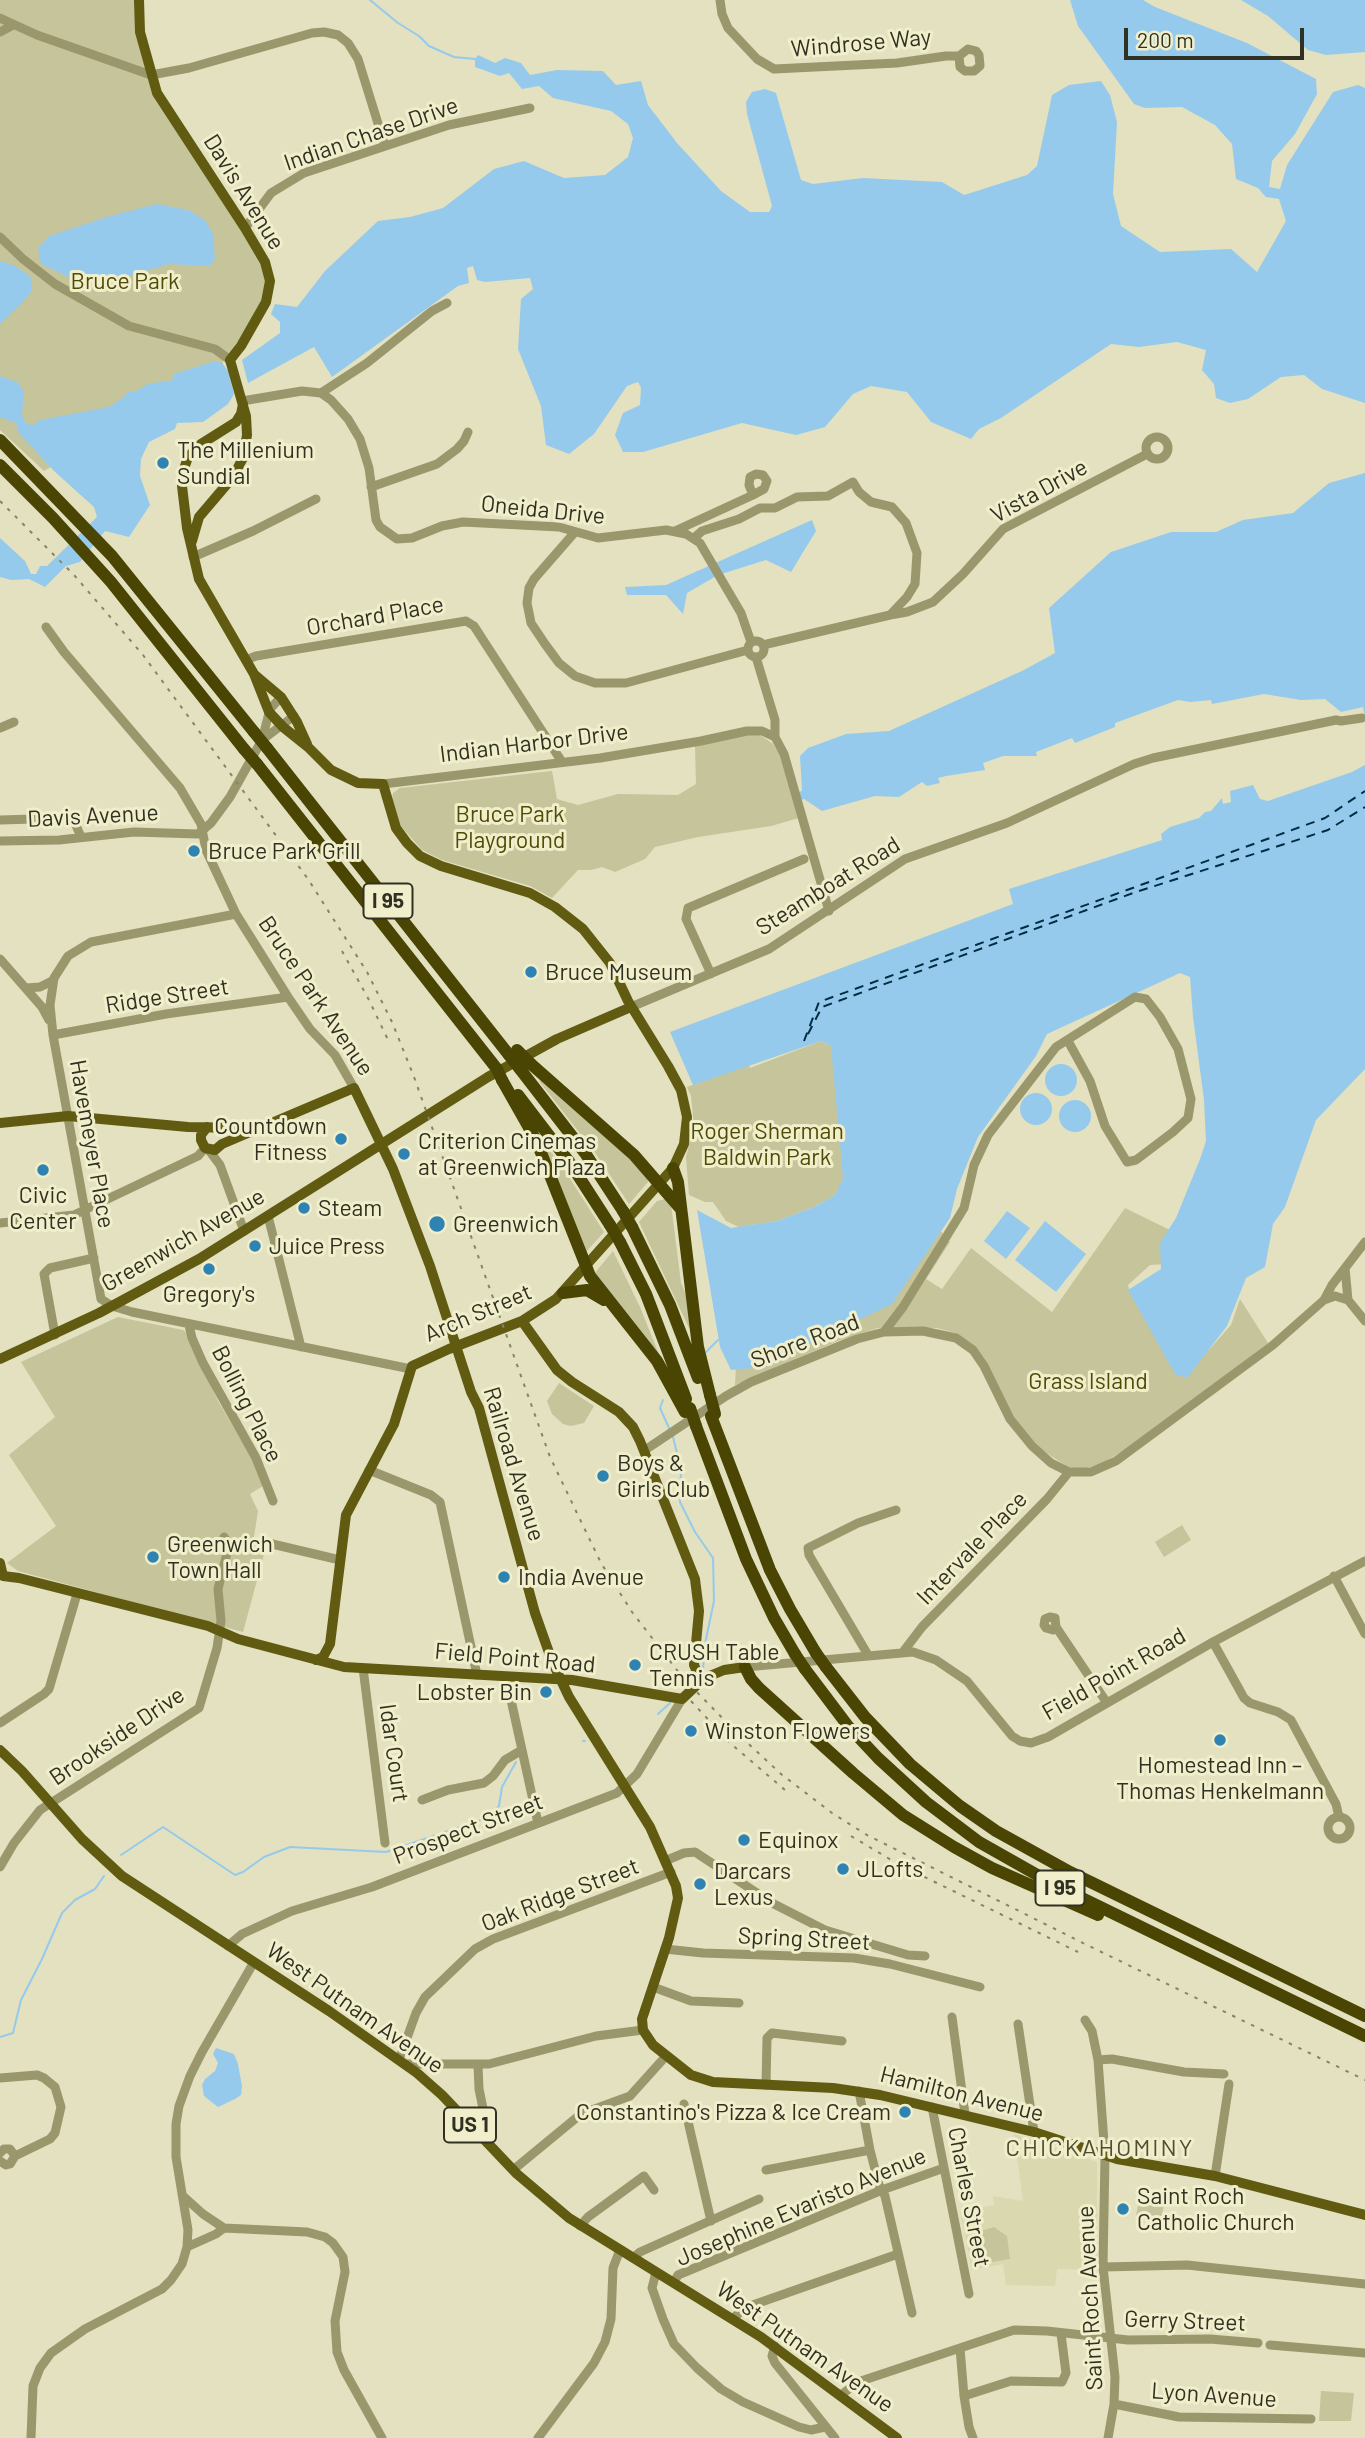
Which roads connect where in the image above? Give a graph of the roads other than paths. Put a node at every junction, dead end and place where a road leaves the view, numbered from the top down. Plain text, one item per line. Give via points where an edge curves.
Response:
1 (139, 0) edge
2 (720, 0) edge
3 (0, 18) edge
4 (13, 25) junction
5 (0, 32) edge
6 (959, 57) dead end
7 (151, 75) junction
8 (530, 108) dead end
9 (385, 146) junction
10 (245, 228) junction
11 (0, 237) edge
12 (447, 303) dead end
13 (232, 363) junction
14 (321, 393) junction
15 (242, 398) junction
16 (468, 432) dead end
17 (0, 440) edge
18 (1147, 454) dead end
19 (0, 465) edge
20 (371, 487) junction
21 (753, 495) dead end
22 (316, 499) dead end
23 (675, 531) junction
24 (575, 532) junction
25 (694, 538) junction
26 (191, 543) junction
27 (193, 557) junction
28 (890, 615) junction
29 (46, 627) dead end
30 (763, 645) junction
31 (749, 646) junction
32 (756, 657) junction
33 (246, 660) junction
34 (254, 674) junction
35 (281, 698) junction
36 (269, 712) junction
37 (294, 716) junction
38 (1362, 718) dead end
39 (14, 722) dead end
40 (280, 725) junction
41 (0, 728) edge
42 (775, 737) junction
43 (261, 740) junction
44 (308, 747) junction
45 (562, 762) junction
46 (383, 784) junction
47 (0, 820) edge
48 (202, 832) junction
49 (81, 838) junction
50 (0, 841) edge
51 (804, 859) dead end
52 (829, 911) junction
53 (236, 914) junction
54 (0, 958) edge
55 (711, 974) junction
56 (53, 980) junction
57 (26, 988) junction
58 (288, 998) junction
59 (631, 1007) junction
60 (51, 1023) junction
61 (53, 1035) junction
62 (1068, 1041) junction
63 (526, 1067) junction
64 (499, 1073) junction
65 (354, 1088) junction
66 (68, 1116) junction
67 (0, 1123) edge
68 (188, 1127) junction
69 (207, 1127) junction
70 (220, 1128) junction
71 (258, 1128) junction
72 (381, 1145) junction
73 (211, 1146) junction
74 (673, 1168) junction
75 (660, 1183) junction
76 (681, 1208) junction
77 (85, 1211) junction
78 (268, 1216) junction
79 (0, 1223) edge
80 (244, 1231) junction
81 (1365, 1242) edge
82 (94, 1258) junction
83 (586, 1266) junction
84 (1345, 1268) junction
85 (563, 1293) junction
86 (1324, 1300) junction
87 (1348, 1300) junction
88 (113, 1306) junction
89 (522, 1321) junction
90 (1365, 1321) edge
91 (189, 1325) junction
92 (630, 1326) junction
93 (884, 1332) junction
94 (55, 1335) junction
95 (457, 1346) junction
96 (301, 1347) junction
97 (0, 1359) edge
98 (411, 1368) junction
99 (707, 1396) junction
100 (687, 1410) junction
101 (645, 1450) junction
102 (369, 1470) junction
103 (1069, 1472) junction
104 (273, 1501) dead end
105 (896, 1510) dead end
106 (224, 1537) dead end
107 (268, 1544) dead end
108 (340, 1560) junction
109 (1365, 1561) edge
110 (0, 1563) edge
111 (2, 1576) edge
112 (1335, 1576) junction
113 (77, 1594) junction
114 (1056, 1626) dead end
115 (220, 1631) junction
116 (1365, 1634) edge
117 (1213, 1642) junction
118 (903, 1652) junction
119 (868, 1655) junction
120 (316, 1660) junction
121 (745, 1667) junction
122 (363, 1668) junction
123 (477, 1675) junction
124 (506, 1677) junction
125 (561, 1680) junction
126 (701, 1681) junction
127 (682, 1699) junction
128 (1107, 1703) junction
129 (0, 1723) edge
130 (0, 1750) edge
131 (522, 1750) junction
132 (625, 1786) junction
133 (422, 1800) dead end
134 (51, 1804) junction
135 (1339, 1817) dead end
136 (538, 1823) junction
137 (996, 1831) junction
138 (385, 1843) dead end
139 (665, 1861) junction
140 (0, 1867) edge
141 (671, 1872) junction
142 (1167, 1912) dead end
143 (228, 1945) junction
144 (665, 1949) junction
145 (925, 1956) dead end
146 (254, 1962) junction
147 (1241, 1976) junction
148 (653, 1987) junction
149 (980, 1987) dead end
150 (739, 2003) dead end
151 (1365, 2016) edge
152 (952, 2017) dead end
153 (1086, 2020) dead end
154 (1018, 2024) dead end
155 (643, 2030) junction
156 (1365, 2036) edge
157 (842, 2041) dead end
158 (666, 2056) junction
159 (1098, 2060) junction
160 (402, 2062) junction
161 (478, 2065) junction
162 (1224, 2074) dead end
163 (0, 2078) edge
164 (1229, 2084) dead end
165 (766, 2085) junction
166 (859, 2091) junction
167 (684, 2104) dead end
168 (932, 2107) junction
169 (965, 2114) junction
170 (1034, 2132) junction
171 (481, 2137) junction
172 (870, 2150) junction
173 (0, 2153) edge
174 (15, 2156) junction
175 (1105, 2156) junction
176 (0, 2161) edge
177 (944, 2168) junction
178 (513, 2170) junction
179 (766, 2170) dead end
180 (1215, 2176) junction
181 (654, 2190) dead end
182 (882, 2190) junction
183 (183, 2196) junction
184 (759, 2199) dead end
185 (1365, 2215) edge
186 (711, 2221) junction
187 (580, 2226) junction
188 (224, 2228) junction
189 (187, 2247) junction
190 (620, 2250) junction
191 (898, 2255) junction
192 (633, 2258) junction
193 (1103, 2266) junction
194 (656, 2272) junction
195 (674, 2283) junction
196 (1365, 2284) edge
197 (969, 2294) dead end
198 (912, 2313) dead end
199 (733, 2318) junction
200 (1061, 2334) junction
201 (1111, 2338) junction
202 (1258, 2343) dead end
203 (1270, 2345) dead end
204 (775, 2346) junction
205 (960, 2348) junction
206 (1365, 2353) edge
207 (841, 2395) junction
208 (964, 2396) junction
209 (1114, 2404) junction
210 (1311, 2419) dead end
211 (824, 2427) junction
212 (31, 2438) edge
213 (382, 2438) edge
214 (538, 2438) edge
215 (835, 2438) edge
216 (897, 2438) edge
217 (973, 2438) edge
218 (1108, 2438) edge

1 - 7 main road, Davis Avenue
2 - 6 street, Windrose Way via 728,28 757,59 774,69
3 - 4 street
4 - 5 street
4 - 7 street
7 - 9 street via 312,33 338,35 358,58
7 - 10 main road, Davis Avenue via 165,109
8 - 9 street, Indian Chase Drive via 469,120
9 - 10 street, Indian Chase Drive via 304,173 278,187
10 - 13 main road, Davis Avenue via 265,262 270,281 260,314
11 - 13 street via 55,284 129,326 215,349
12 - 14 street
13 - 15 main road
14 - 15 street
14 - 20 street, Oneida Drive via 339,408 360,439
15 - 26 main road via 247,435 240,466 199,517
15 - 26 main road via 236,422 194,450 184,464 182,486
16 - 20 street via 457,449 437,464
17 - 43 highway, I 95 via 100,542
18 - 28 street, Vista Drive via 1003,529 933,602
19 - 64 highway, I 95, bridge via 139,615
20 - 24 street, Oneida Drive via 376,520 397,539 463,522 539,525
21 - 23 street
22 - 27 street
23 - 24 street, Oneida Drive via 608,538
23 - 25 street, Oneida Drive
24 - 31 street via 534,579 527,603 531,623 559,663 575,676 595,683 626,683
25 - 28 street via 760,508 775,508 797,497 828,496 853,482 871,502 892,508 906,523 915,544 915,584
25 - 31 street via 741,613
26 - 27 main road
27 - 33 main road via 202,586
28 - 30 street, Vista Drive
29 - 48 street, Bruce Park Avenue via 180,788
30 - 31 street via 757,640
30 - 32 street via 763,653
31 - 32 street
32 - 42 street via 775,720
33 - 34 main road
33 - 45 street, Orchard Place via 466,621 474,626
34 - 35 main road
34 - 36 main road
35 - 36 street
35 - 37 main road
36 - 40 main road
36 - 43 street
37 - 40 street
37 - 44 main road, Indian Harbor Drive
38 - 52 street, Steamboat Road via 1336,719 1142,761 1007,823 905,859
39 - 41 street
40 - 43 street
40 - 44 main road, Indian Harbor Drive
42 - 45 street, Indian Harbor Drive via 747,731
42 - 52 street via 785,754
43 - 48 street via 230,797
43 - 63 highway, I 95, bridge via 424,947
44 - 46 main road, Indian Harbor Drive via 343,778
45 - 46 street, Indian Harbor Drive
46 - 59 main road, Arch Street via 396,828 414,851 441,866 530,893 562,911 604,954
47 - 49 street via 67,818 75,823
48 - 49 street, Davis Avenue
48 - 53 street, Bruce Park Avenue
49 - 50 street, Davis Avenue
51 - 55 street via 688,908 686,919
52 - 55 street, Steamboat Road via 769,949
53 - 56 street via 91,942 68,956
53 - 58 street, Bruce Park Avenue
54 - 57 street
55 - 59 street, Steamboat Road
56 - 57 street
56 - 60 street, Havemeyer Place
57 - 60 street
58 - 61 street, Ridge Street
58 - 65 street, Bruce Park Avenue via 335,1055
59 - 72 main road, Steamboat Road via 536,1051
59 - 74 main road, Arch Street via 684,1101 687,1131
60 - 61 street, Havemeyer Place
61 - 66 street, Havemeyer Place
62 - 62 street via 1090,1081 1105,1126 1127,1163 1188,1118 1191,1098 1178,1049 1146,999 1136,997
62 - 93 street via 1051,1051 988,1135 974,1165 964,1208
63 - 75 highway via 634,1155
63 - 99 highway, I 95, bridge via 632,1227
64 - 83 highway via 536,1140
64 - 100 highway, I 95, bridge via 570,1163 620,1242 646,1294
65 - 71 main road
65 - 72 main road, Bruce Park Avenue
66 - 67 main road
66 - 68 main road
66 - 77 street, Havemeyer Place
68 - 69 main road
68 - 73 main road
69 - 70 main road
69 - 73 main road via 201,1135
70 - 71 main road
70 - 73 main road via 223,1134
71 - 73 main road
72 - 78 main road, Greenwich Avenue
72 - 95 main road, Railroad Avenue via 420,1236
73 - 77 street
73 - 80 street
74 - 75 main road, Arch Street
74 - 76 highway
75 - 76 highway
75 - 83 main road, Arch Street
76 - 99 highway
77 - 79 street
77 - 82 street, Havemeyer Place
78 - 80 main road, Greenwich Avenue
78 - 96 street
80 - 88 main road, Greenwich Avenue
81 - 84 street
82 - 88 street, Havemeyer Place via 101,1300
82 - 94 street via 47,1270 43,1279
83 - 85 main road, Arch Street
83 - 92 highway
84 - 86 street
84 - 87 street
85 - 89 main road, Arch Street
85 - 92 highway via 591,1291
86 - 87 street via 1335,1296
86 - 103 street via 1273,1345 1116,1461 1091,1472
87 - 90 street
88 - 91 street, Arch Street
88 - 94 main road, Greenwich Avenue
89 - 95 main road, Arch Street
89 - 101 main road via 549,1361 626,1419
91 - 96 street, Arch Street
91 - 104 street, Bolling Place via 203,1363 256,1458
92 - 100 highway
93 - 101 street, Shore Road via 841,1344 751,1382
93 - 103 street, Shore Road via 935,1332 966,1344 1023,1437 1051,1463
94 - 97 main road, Greenwich Avenue
95 - 98 main road, Arch Street
95 - 125 main road, Railroad Avenue via 492,1452 535,1613
96 - 98 street, Arch Street
98 - 102 main road via 394,1424
99 - 137 highway, I 95, bridge via 770,1570 825,1667 902,1756
100 - 147 highway, I 95, bridge via 754,1579 795,1654 878,1758 961,1829 1035,1875
101 - 126 main road via 695,1579 699,1611 694,1665
102 - 108 main road via 346,1515
102 - 123 street via 440,1502
103 - 118 street, Intervale Place
105 - 119 street via 808,1548
106 - 115 street, Brookside Drive via 229,1545 218,1589
107 - 108 street
108 - 120 main road via 330,1644
109 - 112 street, Field Point Road
110 - 111 main road
111 - 113 main road, Field Point Road
112 - 116 street
112 - 117 street, Field Point Road
113 - 115 main road, Field Point Road
113 - 129 street via 49,1689
114 - 128 street
115 - 120 main road, Field Point Road
115 - 134 street, Brookside Drive via 199,1708
117 - 128 street, Field Point Road
117 - 135 street via 1244,1698 1292,1720
118 - 119 street, Field Point Road
118 - 128 street, Field Point Road via 948,1667 968,1682 1012,1736 1025,1742 1038,1742
119 - 121 street, Field Point Road
120 - 122 main road, Field Point Road
121 - 126 main road, Field Point Road via 724,1670
121 - 147 highway via 755,1683 853,1773 936,1836 1011,1877
122 - 123 main road, Field Point Road
122 - 138 street, Idar Court
123 - 124 main road, Field Point Road
124 - 125 main road, Field Point Road
124 - 131 street
125 - 127 main road, Field Point Road
125 - 132 main road, Railroad Avenue
126 - 127 main road, Field Point Road
127 - 132 street, Prospect Street
130 - 134 main road, West Putnam Avenue / US 1
131 - 133 street via 505,1760 484,1783
131 - 136 street
132 - 136 street, Prospect Street
132 - 139 main road, Railroad Avenue
134 - 140 street, Brookside Drive via 26,1827
134 - 143 main road, West Putnam Avenue / US 1 via 122,1876
136 - 143 street, Prospect Street via 292,1911
137 - 142 highway
137 - 151 highway, I 95
139 - 141 main road, Railroad Avenue
139 - 145 street via 695,1852 772,1903 825,1930 888,1950
141 - 144 main road via 678,1898
141 - 160 street, Oak Ridge Street via 475,1949 425,1997
143 - 146 main road, West Putnam Avenue / US 1
144 - 148 main road
144 - 149 street, Spring Street via 854,1958
146 - 160 main road, West Putnam Avenue / US 1
146 - 183 street via 184,2092 176,2124
147 - 156 highway, I 95
148 - 150 street via 691,2001
148 - 155 main road via 644,2010
152 - 169 street
153 - 159 street, Saint Roch Avenue
154 - 170 street
155 - 158 main road, Hamilton Avenue
155 - 161 street via 596,2036
157 - 165 street via 772,2033 767,2039
158 - 165 main road, Hamilton Avenue via 704,2080
158 - 178 street via 636,2091 580,2114
159 - 162 street
159 - 175 street, Saint Roch Avenue
160 - 161 street
160 - 171 main road, West Putnam Avenue / US 1 via 435,2088
161 - 171 street via 486,2123
163 - 174 street via 37,2075 55,2087 60,2101 55,2133
164 - 180 street
165 - 166 main road, Hamilton Avenue
166 - 168 main road, Hamilton Avenue
166 - 172 street
167 - 186 street
168 - 169 main road, Hamilton Avenue
168 - 177 street, Charles Street
169 - 170 main road, Hamilton Avenue
170 - 175 main road, Hamilton Avenue
171 - 178 main road, West Putnam Avenue / US 1
172 - 179 street
172 - 182 street
173 - 174 street via 10,2149
174 - 176 street via 10,2165
175 - 180 main road, Hamilton Avenue
175 - 193 street, Saint Roch Avenue
177 - 182 street, Josephine Evaristo Avenue
177 - 197 street, Charles Street
178 - 187 main road, West Putnam Avenue / US 1
180 - 185 main road, Hamilton Avenue
181 - 187 street via 644,2176
182 - 191 street
182 - 195 street, Josephine Evaristo Avenue via 678,2275
183 - 188 street
183 - 189 street
184 - 186 street
186 - 192 street
187 - 190 main road, West Putnam Avenue / US 1
188 - 189 street
188 - 213 street via 307,2232 325,2237 339,2250 345,2272 335,2321 337,2352
189 - 212 street via 178,2272 162,2288 78,2333 51,2353 33,2386
190 - 192 main road, West Putnam Avenue / US 1
190 - 214 street via 613,2268 605,2342
191 - 198 street
191 - 199 street via 747,2307
192 - 194 main road, West Putnam Avenue / US 1
193 - 196 street via 1187,2265
193 - 201 street, Saint Roch Avenue
194 - 195 main road, West Putnam Avenue / US 1
194 - 211 street via 652,2288 663,2319 674,2344 697,2368 743,2402 799,2427
195 - 199 main road, West Putnam Avenue / US 1
199 - 204 main road, West Putnam Avenue / US 1
200 - 201 street, Gerry Street
200 - 205 street, Gerry Street via 1014,2330
200 - 208 street via 1066,2373 1062,2382 1011,2381
201 - 202 street, Gerry Street
201 - 209 street, Saint Roch Avenue
203 - 206 street, Gerry Street
204 - 207 main road, West Putnam Avenue / US 1
204 - 211 street via 775,2363
205 - 207 street, Gerry Street via 858,2382
205 - 208 street
207 - 216 main road, West Putnam Avenue / US 1
208 - 217 street
209 - 210 street, Lyon Avenue via 1179,2417
209 - 218 street, Saint Roch Avenue
211 - 215 street

